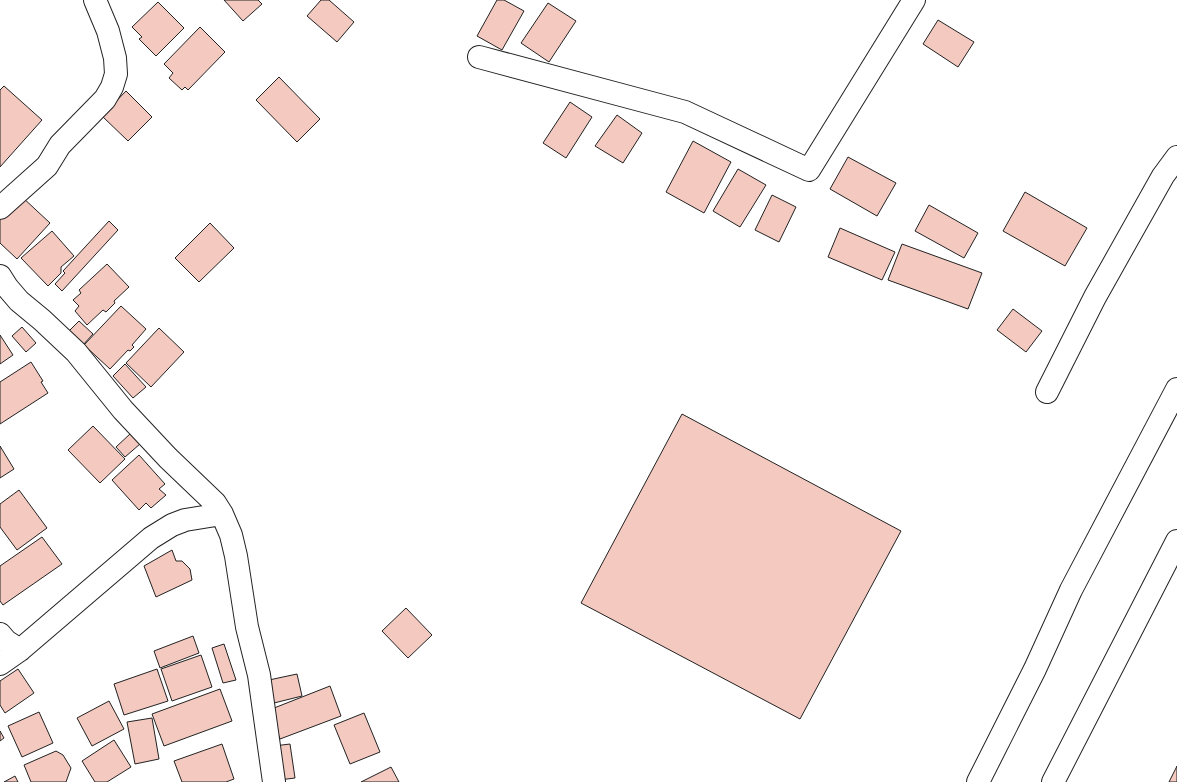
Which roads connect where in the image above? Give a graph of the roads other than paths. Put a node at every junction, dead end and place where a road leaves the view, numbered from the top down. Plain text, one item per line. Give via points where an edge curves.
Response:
1 (95, 0) edge
2 (914, 0) edge
3 (479, 57) dead end
4 (1177, 157) edge
5 (0, 208) edge
6 (0, 276) edge
7 (1177, 389) edge
8 (1047, 392) dead end
9 (222, 514) junction
10 (1177, 541) edge
11 (0, 634) edge
12 (20, 650) junction
13 (0, 664) edge
14 (274, 782) edge
15 (978, 782) edge
16 (1053, 782) edge

1 - 5 main road via 108,31 115,58 116,74 112,87 105,99 60,145 47,166
2 - 3 main road via 809,170 685,112
4 - 8 main road via 1163,176 1122,250
6 - 9 main road via 19,301 76,352 123,410 215,503
7 - 15 main road via 1071,590 1035,669
9 - 12 main road via 172,524 151,538
9 - 14 main road via 236,556 247,627 259,675
10 - 16 main road
11 - 12 main road
12 - 13 main road

